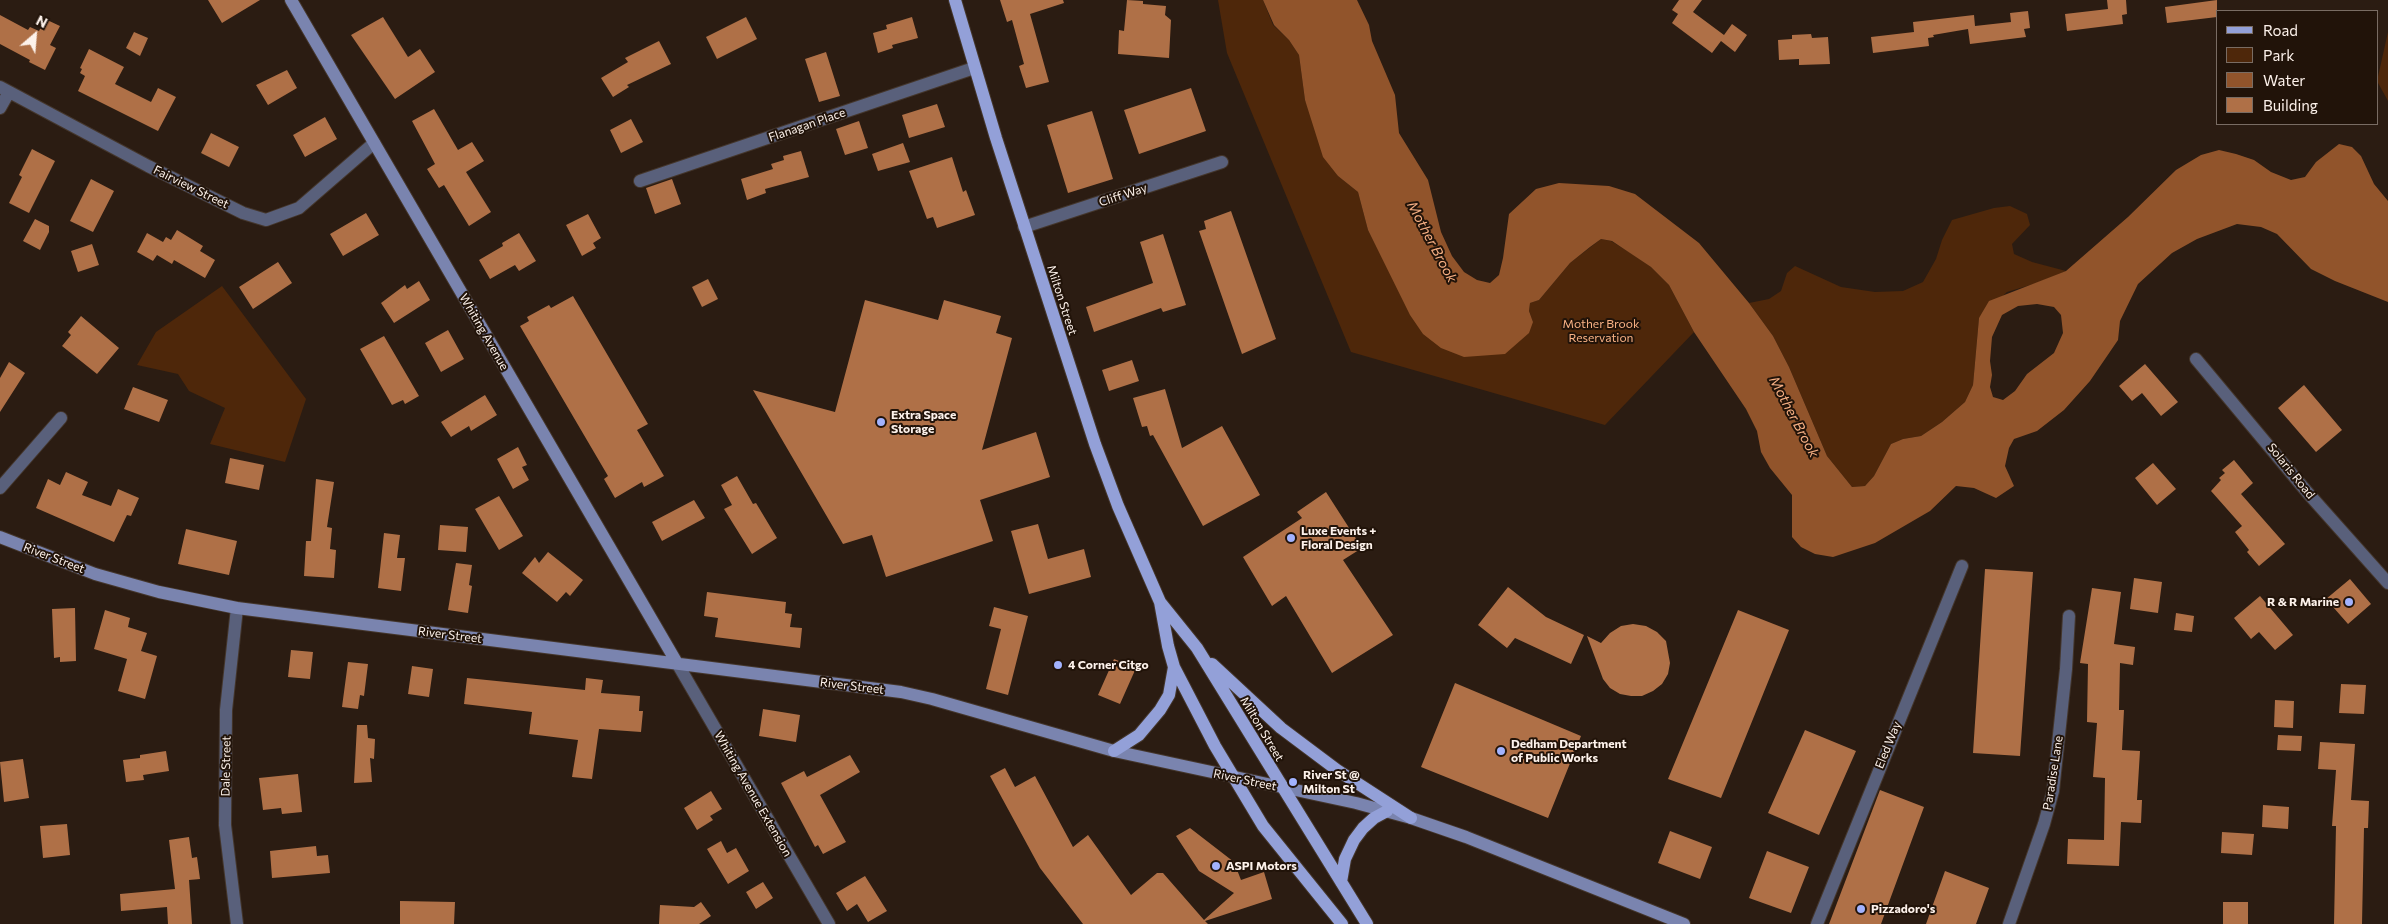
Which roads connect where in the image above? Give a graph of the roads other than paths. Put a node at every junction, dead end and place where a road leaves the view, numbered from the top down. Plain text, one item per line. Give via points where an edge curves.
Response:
1 (291, 0) edge
2 (955, 0) edge
3 (974, 68) junction
4 (5, 89) edge
5 (0, 108) edge
6 (374, 143) junction
7 (1222, 162) dead end
8 (640, 181) dead end
9 (1024, 227) junction
10 (2196, 358) dead end
11 (61, 418) dead end
12 (0, 488) edge
13 (0, 537) edge
14 (1962, 566) dead end
15 (2388, 583) edge
16 (1160, 602) junction
17 (237, 608) junction
18 (2069, 616) dead end
19 (1197, 648) junction
20 (677, 663) junction
21 (1174, 667) junction
22 (1114, 751) junction
23 (1233, 778) junction
24 (1281, 787) junction
25 (1387, 811) junction
26 (1411, 818) junction
27 (1341, 882) junction
28 (237, 924) edge
29 (829, 924) edge
30 (1342, 924) edge
31 (1367, 924) edge
32 (1684, 924) edge
33 (1817, 924) edge
34 (2009, 924) edge

1 - 6 street, Whiting Avenue
2 - 3 main road, Milton Street
3 - 8 street, Flanagan Place
3 - 9 main road, Milton Street
4 - 5 street
4 - 6 street, Fairview Street via 148,166 243,213 266,220 299,208
6 - 20 street, Whiting Avenue
7 - 9 street, Cliff Way
9 - 16 main road, Milton Street via 1095,444
10 - 15 street, Solaris Road via 2307,492
11 - 12 street
13 - 17 street, River Street via 95,574 159,592
14 - 33 street, Eled Way
16 - 19 main road, Milton Street
16 - 21 main road, Milton Street
17 - 20 street, River Street
17 - 28 street, Dale Street via 226,710 225,825
18 - 34 street, Paradise Lane via 2053,791
19 - 24 main road, Milton Street
19 - 26 main road via 1281,728 1337,770
20 - 22 street, River Street via 932,698
20 - 29 street, Whiting Avenue Extension
21 - 22 main road via 1169,695 1160,710 1139,735
21 - 23 main road, Milton Street
22 - 23 street, River Street
23 - 24 street, River Street
23 - 30 main road, Milton Street via 1263,826
24 - 25 street, River Street
24 - 27 main road, Milton Street
25 - 26 street, River Street
25 - 27 main road via 1368,823 1354,840 1345,860
26 - 32 street, River Street via 1466,836
27 - 31 main road, Milton Street

